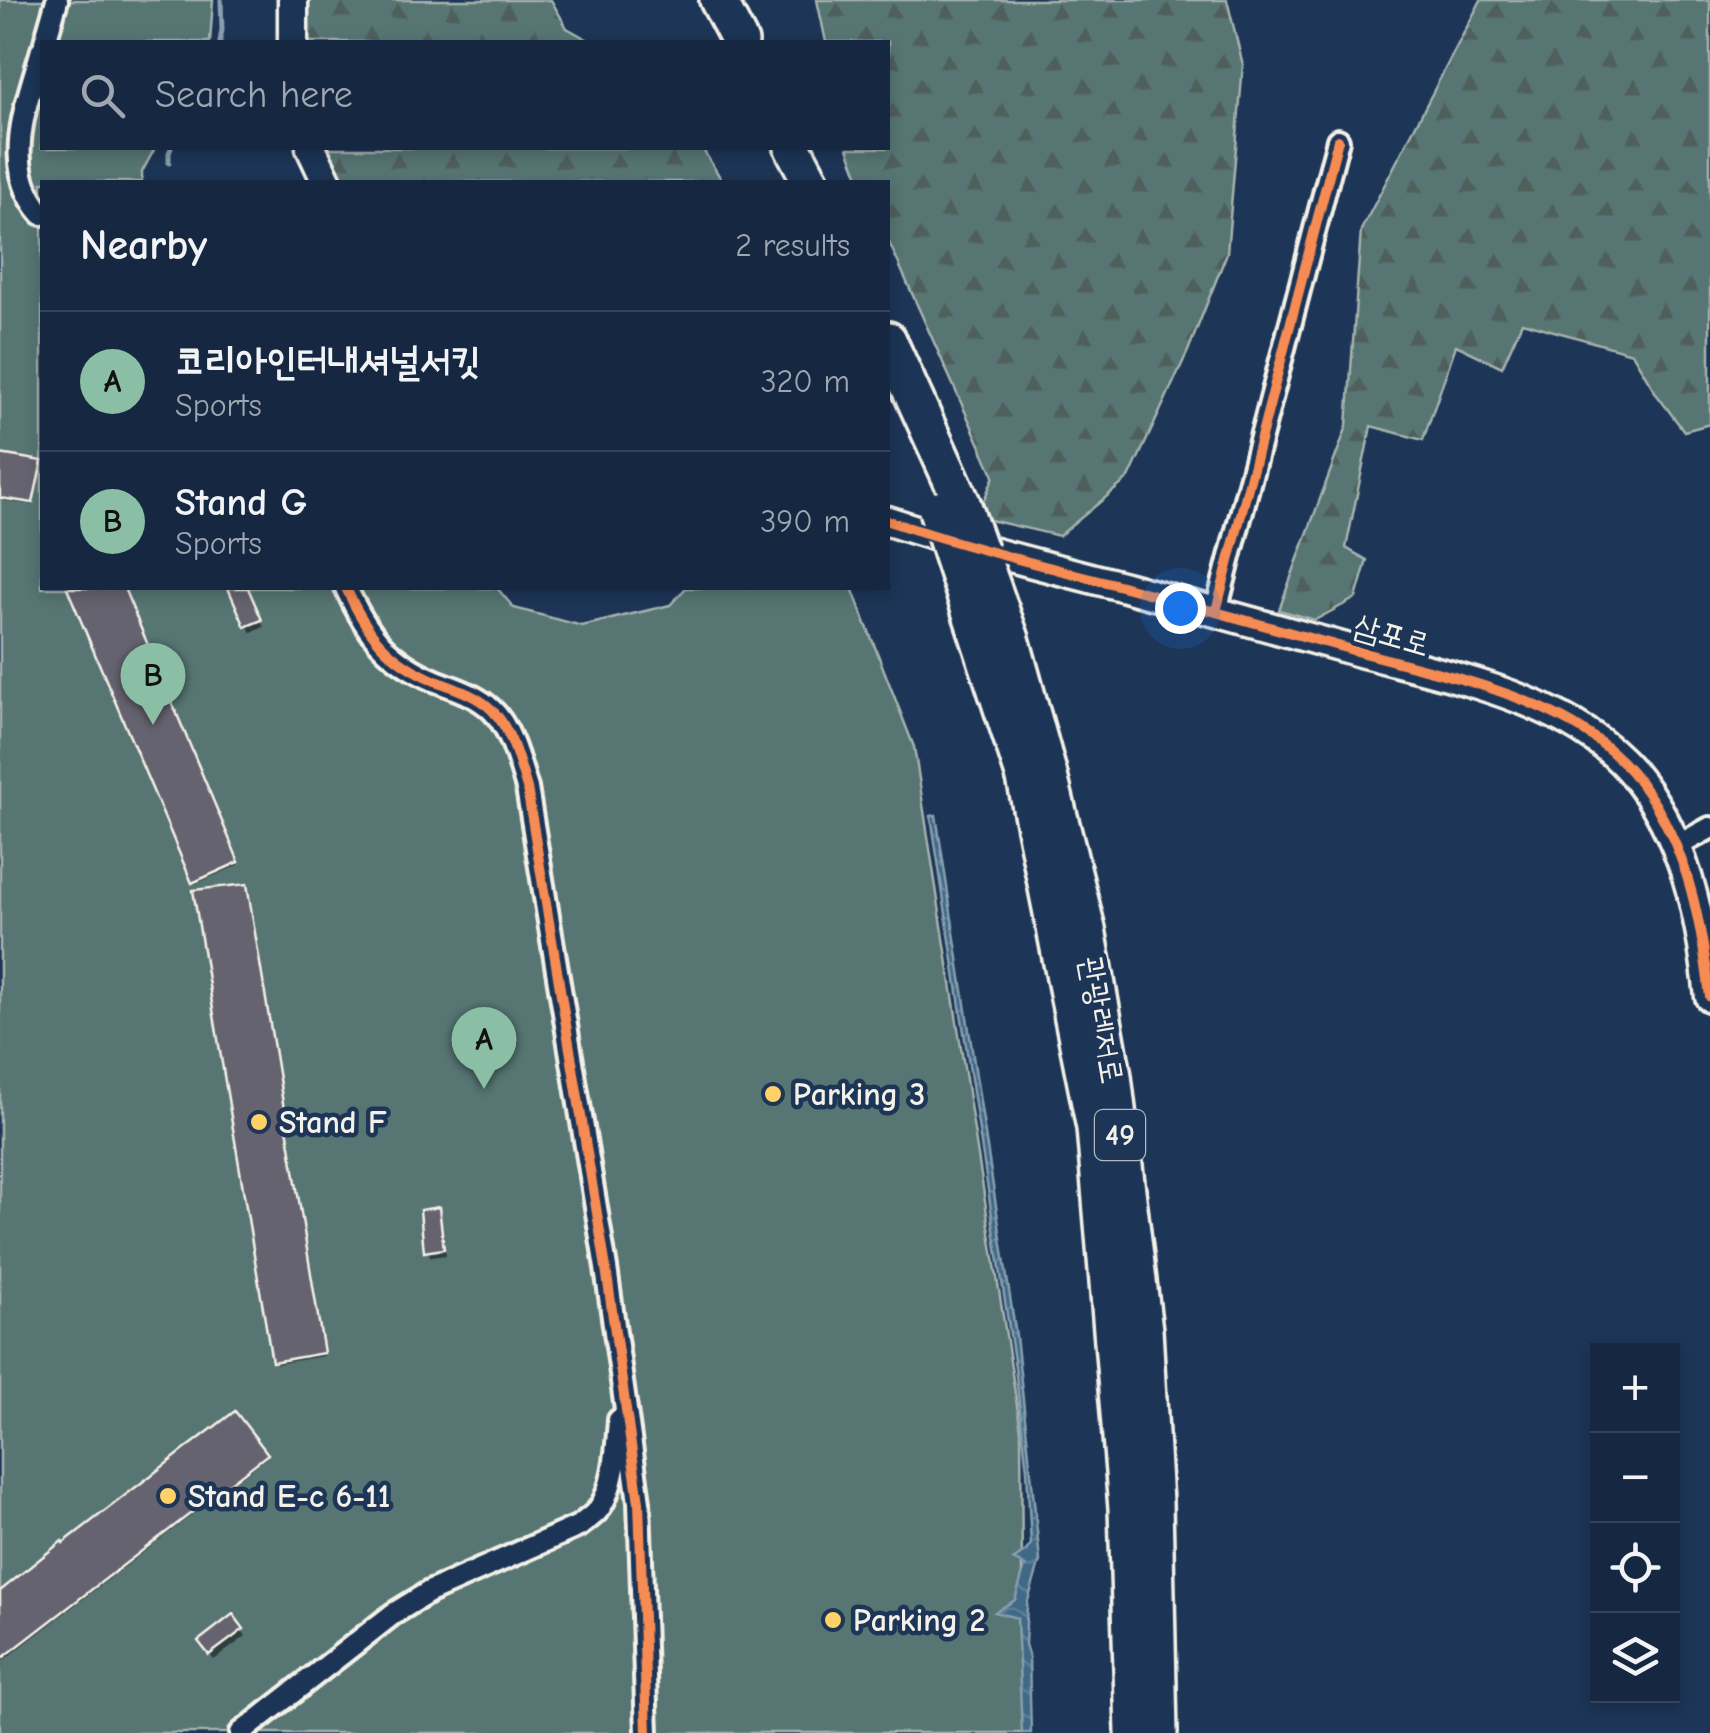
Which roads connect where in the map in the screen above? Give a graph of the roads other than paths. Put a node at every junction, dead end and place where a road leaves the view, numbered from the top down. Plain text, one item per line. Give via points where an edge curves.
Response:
1 (57, 0) edge
2 (294, 0) edge
3 (692, 0) edge
4 (718, 0) edge
5 (46, 40) edge
6 (292, 40) edge
7 (712, 40) edge
8 (739, 40) edge
9 (40, 57) edge
10 (1338, 140) dead end
11 (312, 150) edge
12 (767, 150) edge
13 (794, 150) edge
14 (326, 180) edge
15 (783, 180) edge
16 (810, 180) edge
17 (40, 212) edge
18 (890, 345) edge
19 (890, 394) edge
20 (949, 506) junction
21 (890, 523) edge
22 (347, 590) edge
23 (1216, 611) junction
24 (1710, 828) edge
25 (1677, 846) junction
26 (1710, 997) edge
27 (622, 1378) junction
28 (579, 1526) junction
29 (640, 1533) junction
30 (1143, 1620) junction
31 (240, 1733) edge
32 (647, 1733) edge
33 (1134, 1733) edge
34 (1159, 1733) edge

1 - 5 street
2 - 6 street
3 - 7 highway
4 - 8 highway
9 - 17 street via 16,154 21,180
10 - 23 street
11 - 14 street
12 - 15 highway
13 - 16 highway
18 - 20 highway, 관광레저로 / 49
19 - 20 highway, 관광레저로 / 49
20 - 30 highway, 관광레저로 / 49, bridge via 1011,640 1036,775 1087,930 1144,1330
21 - 23 street, 삼포로
22 - 27 street via 401,664 492,710 520,768
23 - 25 street, 삼포로 via 1507,693 1556,714 1630,770
24 - 25 street
25 - 26 street, 삼포로 via 1694,896
27 - 28 street via 616,1461 600,1508
27 - 29 street
28 - 29 street via 625,1514
28 - 31 street via 392,1614
29 - 32 street
30 - 33 highway, 관광레저로 / 49
30 - 34 highway, 관광레저로 / 49

